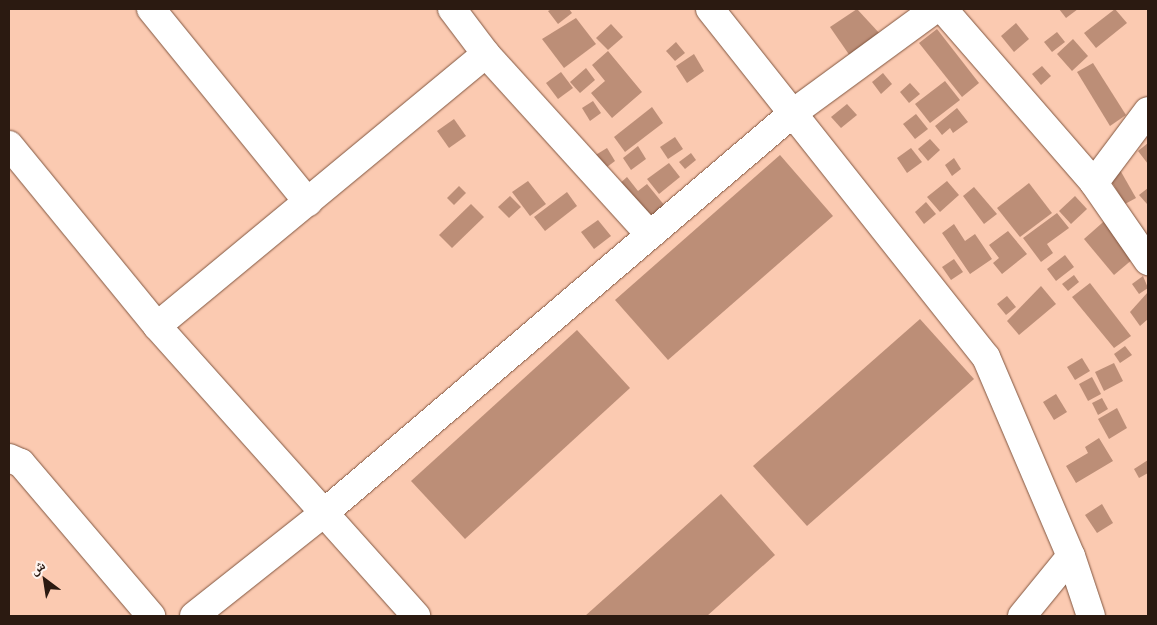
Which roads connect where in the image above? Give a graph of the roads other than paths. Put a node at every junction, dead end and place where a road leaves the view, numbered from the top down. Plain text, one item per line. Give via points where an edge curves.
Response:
1 (452, 9) edge
2 (710, 9) edge
3 (935, 9) edge
4 (943, 9) edge
5 (165, 13) edge
6 (486, 54) junction
7 (1148, 112) edge
8 (792, 113) junction
9 (9, 146) edge
10 (1094, 183) junction
11 (308, 202) junction
12 (650, 235) junction
13 (1148, 261) edge
14 (158, 326) junction
15 (9, 458) edge
16 (324, 514) junction
17 (1071, 556) junction
18 (151, 616) edge
19 (194, 616) edge
20 (416, 616) edge
21 (1022, 616) edge
22 (1091, 616) edge

1 - 6 street
2 - 8 street
3 - 8 street
4 - 10 street
5 - 11 street
6 - 11 street
6 - 12 street
7 - 10 street
8 - 12 street
8 - 17 street via 986,357
9 - 14 street
10 - 13 street
11 - 14 street
12 - 16 street
14 - 16 street
15 - 18 street via 21,463
16 - 19 street
16 - 20 street
17 - 21 street
17 - 22 street

